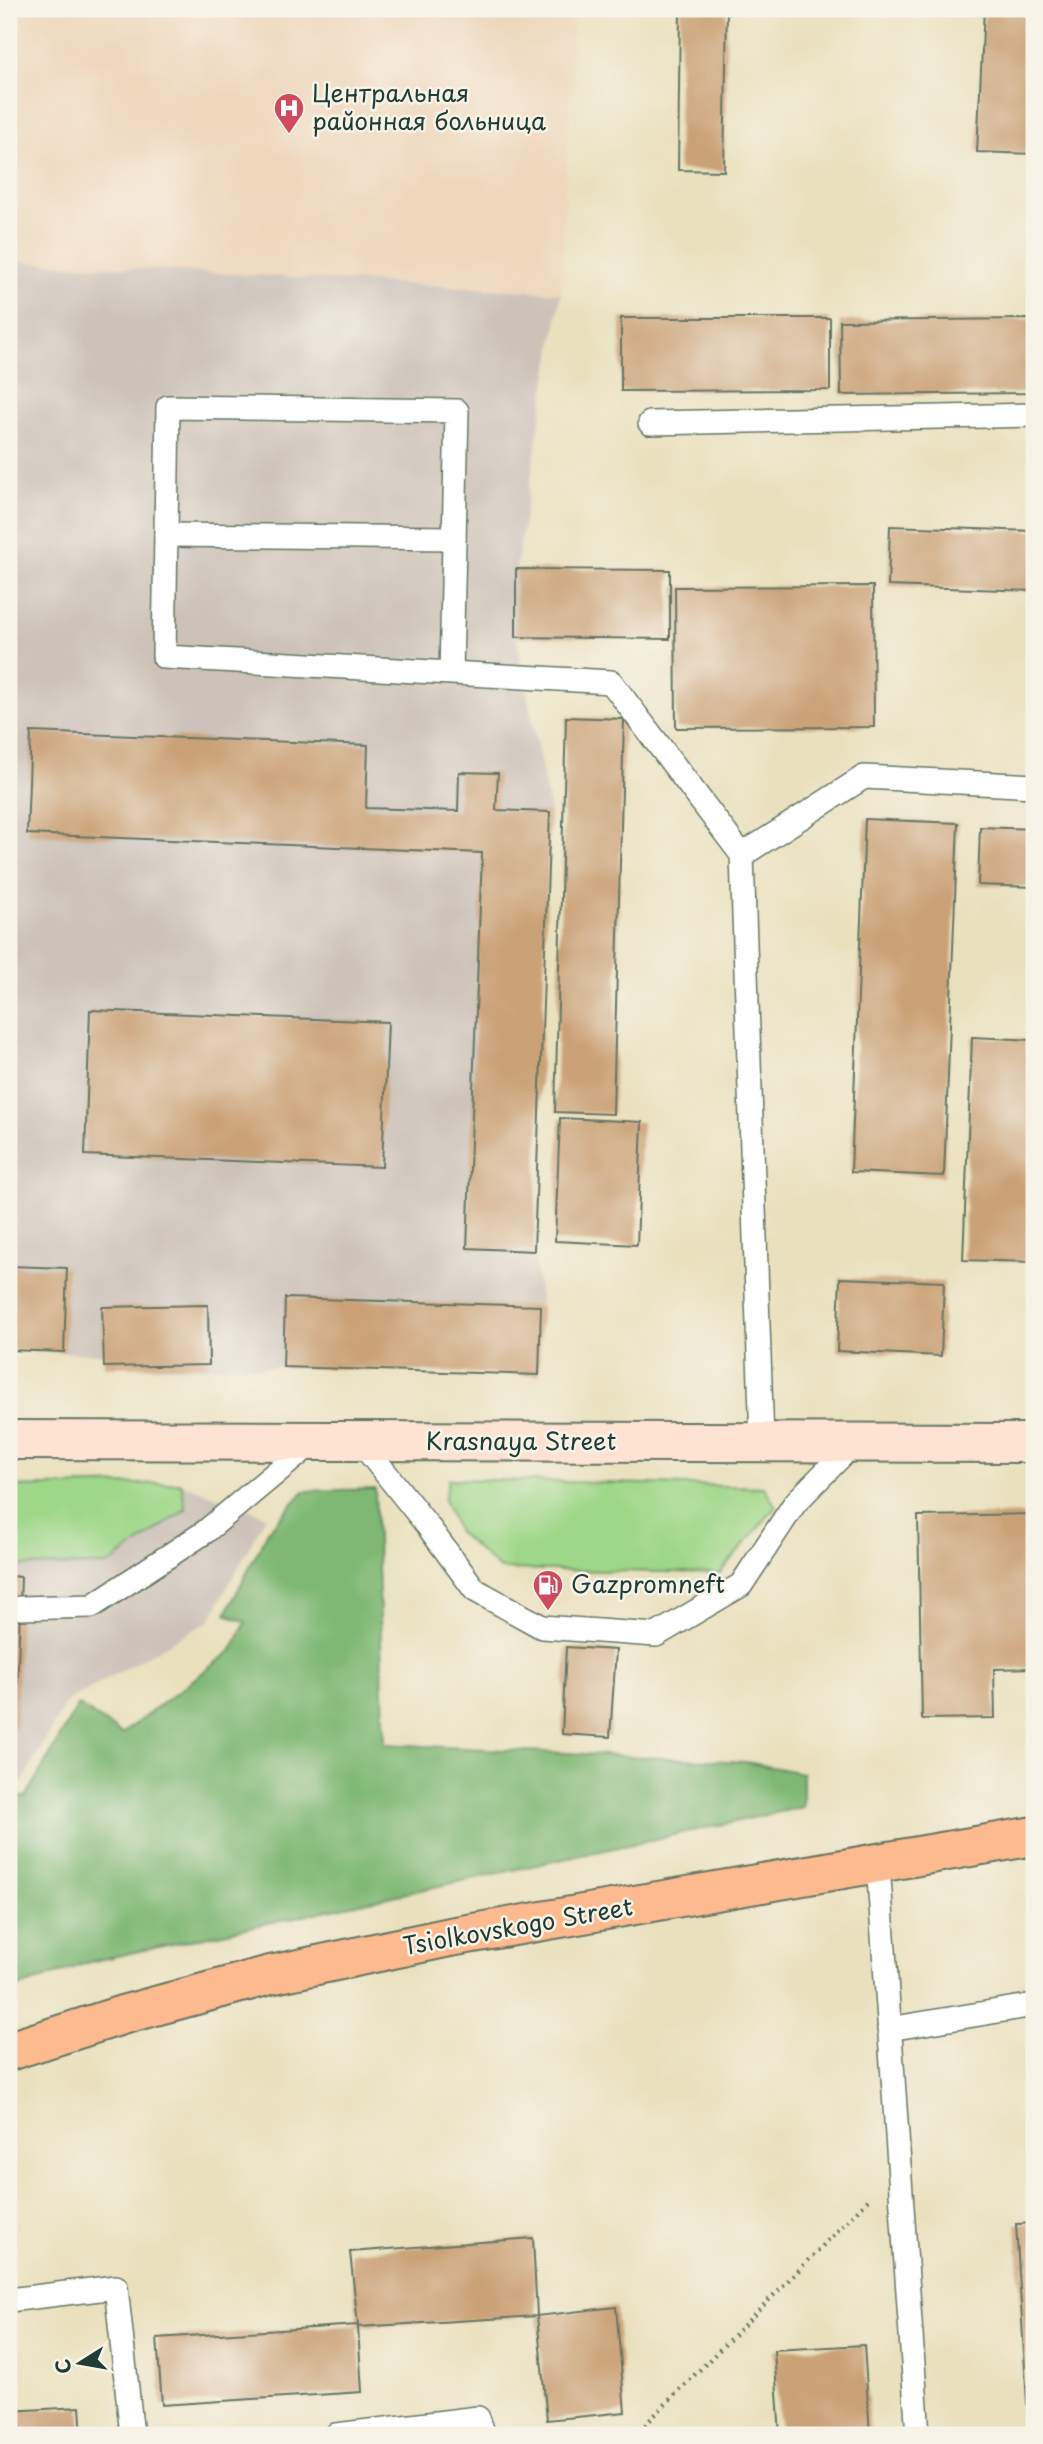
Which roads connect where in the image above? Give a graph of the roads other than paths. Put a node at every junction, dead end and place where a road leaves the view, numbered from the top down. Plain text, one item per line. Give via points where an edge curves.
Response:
1 (1034, 415) edge
2 (650, 423) dead end
3 (166, 535) junction
4 (454, 538) junction
5 (452, 673) junction
6 (1034, 786) edge
7 (742, 855) junction
8 (9, 1440) edge
9 (314, 1441) junction
10 (360, 1441) junction
11 (762, 1442) junction
12 (854, 1443) junction
13 (1034, 1443) edge
14 (20, 1608) dead end
15 (1034, 1836) edge
16 (878, 1864) junction
17 (1034, 2005) edge
18 (889, 2029) junction
19 (9, 2050) edge
20 (9, 2300) edge
21 (132, 2435) edge
22 (336, 2435) edge
23 (484, 2435) edge
24 (918, 2435) edge

1 - 2 lane
3 - 4 lane
3 - 4 lane via 168,407 457,411
3 - 5 lane via 164,657
4 - 5 lane
5 - 7 lane via 611,682
6 - 7 lane via 864,777
7 - 11 lane
8 - 9 main road, Krasnaya Street
9 - 10 main road, Krasnaya Street
9 - 14 lane via 205,1532 92,1606
10 - 11 main road, Krasnaya Street
10 - 12 lane via 474,1590 542,1627 656,1635 740,1585 795,1503
11 - 12 main road, Krasnaya Street
12 - 13 main road, Krasnaya Street
15 - 16 main road, Tsiolkovskogo Street
16 - 18 lane
16 - 19 main road, Tsiolkovskogo Street via 450,1937 270,1975
17 - 18 lane
18 - 24 lane
20 - 21 lane via 116,2287
22 - 23 lane via 478,2418

